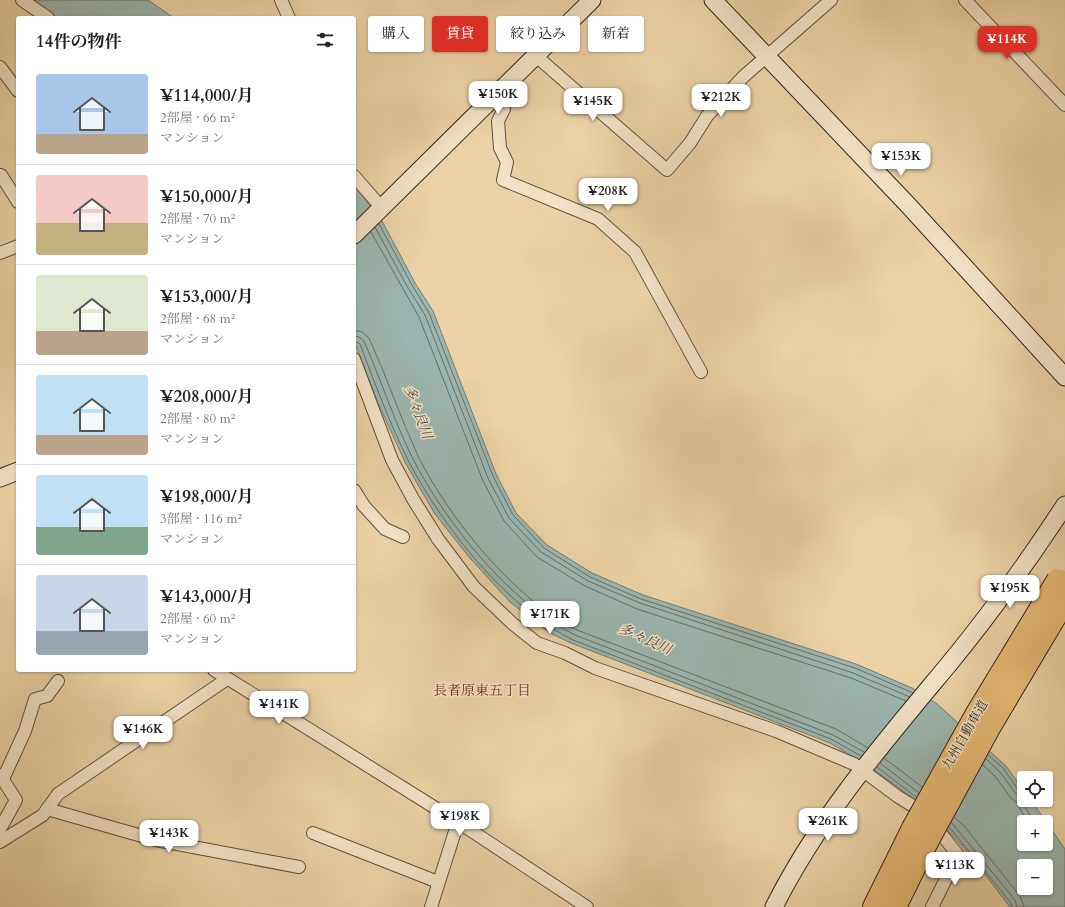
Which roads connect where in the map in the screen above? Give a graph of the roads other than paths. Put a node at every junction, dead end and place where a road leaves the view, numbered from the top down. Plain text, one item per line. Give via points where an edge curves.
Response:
1 (22, 0) edge
2 (281, 0) edge
3 (592, 0) edge
4 (713, 0) edge
5 (831, 0) edge
6 (965, 0) edge
7 (45, 16) edge
8 (288, 16) edge
9 (536, 56) junction
10 (767, 57) junction
11 (0, 67) edge
12 (16, 88) edge
13 (495, 97) junction
14 (1065, 105) edge
15 (1, 176) edge
16 (356, 178) edge
17 (16, 199) edge
18 (381, 207) junction
19 (356, 233) edge
20 (16, 247) edge
21 (0, 253) edge
22 (356, 364) edge
23 (701, 372) dead end
24 (1065, 377) edge
25 (16, 472) edge
26 (0, 478) edge
27 (356, 493) edge
28 (1065, 505) edge
29 (403, 537) dead end
30 (1061, 574) edge
31 (1015, 579) junction
32 (1065, 600) edge
33 (1065, 616) edge
34 (217, 672) edge
35 (227, 679) junction
36 (58, 681) dead end
37 (865, 767) junction
38 (1, 777) edge
39 (48, 809) junction
40 (458, 822) junction
41 (0, 828) edge
42 (313, 833) dead end
43 (920, 835) junction
44 (0, 842) edge
45 (299, 867) dead end
46 (438, 882) junction
47 (431, 907) edge
48 (587, 907) edge
49 (774, 907) edge
50 (874, 907) edge
51 (895, 907) edge
52 (932, 907) edge

1 - 7 street
2 - 8 street
3 - 9 street
4 - 10 street
5 - 10 street
6 - 14 street
9 - 10 street via 667,170 690,143 720,100
9 - 13 street
10 - 24 street via 908,205
11 - 12 street
13 - 18 street
13 - 23 street via 504,109 498,121 500,148 507,162 504,180 598,219 635,252
15 - 17 street
16 - 18 street
18 - 19 street
20 - 21 street
22 - 37 street via 392,460 438,539 474,587 537,643 595,668 776,731
25 - 26 street
27 - 29 street via 385,529
28 - 31 street
30 - 43 highway, 九州自動車道, bridge via 976,715
31 - 33 street via 1049,607
31 - 37 street
32 - 43 highway, 九州自動車道, bridge via 990,726
34 - 35 street
35 - 39 street via 58,794
35 - 40 street
36 - 38 street via 47,696 34,699 25,731
37 - 49 street via 808,845
37 - 52 street via 897,796 913,806 942,834 958,855
38 - 41 street via 16,800
39 - 44 street via 43,815
39 - 45 street via 156,840
40 - 46 street
40 - 48 street
42 - 46 street
43 - 50 highway, 九州自動車道
43 - 51 highway, 九州自動車道
46 - 47 street

